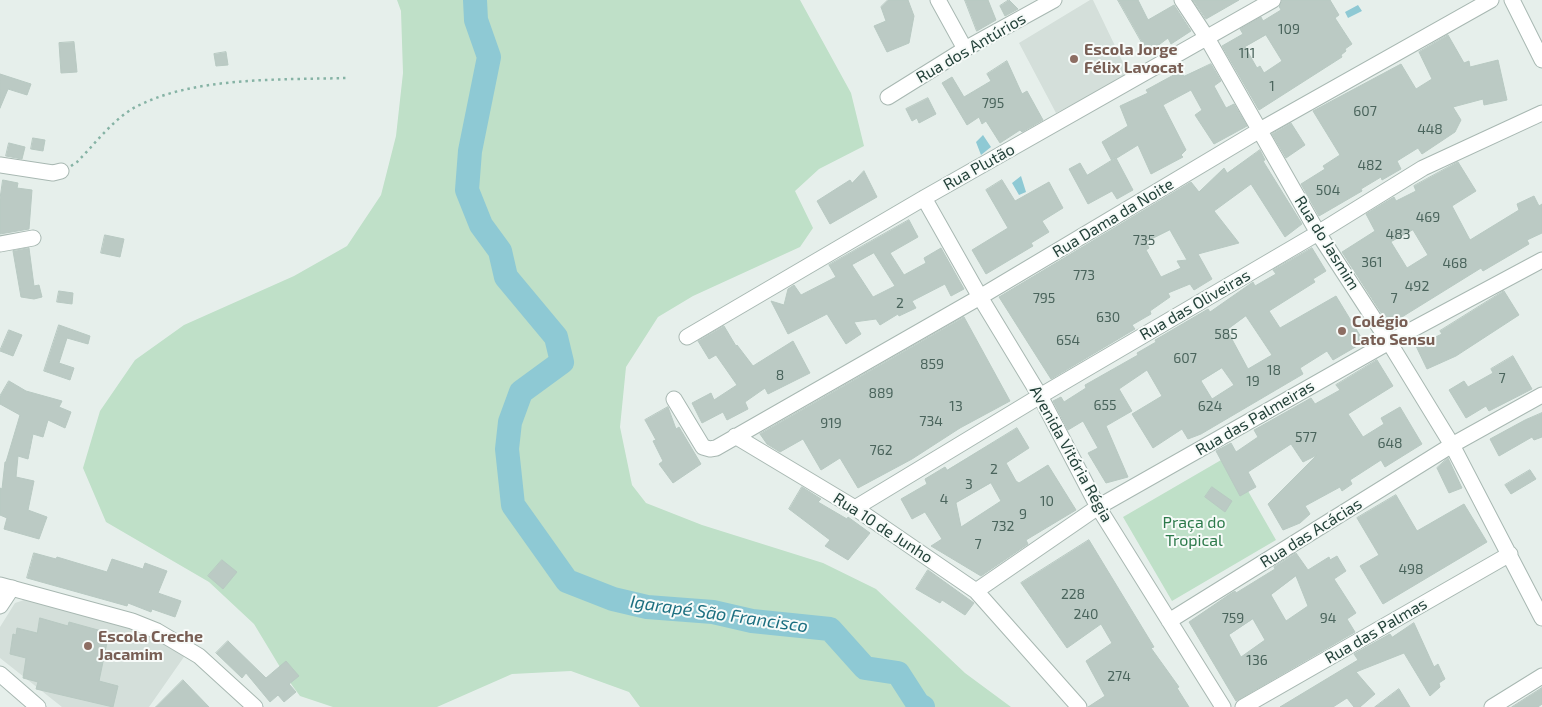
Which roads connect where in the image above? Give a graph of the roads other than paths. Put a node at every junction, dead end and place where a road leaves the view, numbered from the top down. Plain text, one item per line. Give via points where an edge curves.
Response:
1 (938, 0) edge
2 (1054, 0) edge
3 (1182, 0) edge
4 (1273, 0) edge
5 (1491, 0) edge
6 (1512, 0) edge
7 (1207, 38) junction
8 (965, 49) junction
9 (1542, 60) edge
10 (888, 97) dead end
11 (1542, 113) edge
12 (1260, 130) junction
13 (0, 165) edge
14 (61, 171) road end
15 (924, 198) junction
16 (1318, 233) junction
17 (33, 238) dead end
18 (0, 244) edge
19 (1542, 260) edge
20 (980, 297) junction
21 (687, 337) dead end
22 (1389, 342) junction
23 (1542, 395) edge
24 (1040, 396) junction
25 (674, 399) dead end
26 (734, 436) junction
27 (1452, 444) junction
28 (1098, 507) junction
29 (855, 508) junction
30 (1510, 554) junction
31 (6, 587) edge
32 (976, 591) junction
33 (0, 606) edge
34 (1542, 618) edge
35 (1169, 621) junction
36 (0, 674) edge
37 (1542, 676) edge
38 (38, 707) edge
39 (255, 707) edge
40 (1079, 707) edge
41 (1223, 707) edge
42 (1243, 707) edge
43 (1492, 707) edge

1 - 8 street
2 - 8 street, Rua dos Antúrios
3 - 7 street, Rua do Jasmim
4 - 7 street, Rua Plutão
5 - 12 street, Rua Dama da Noite
6 - 9 street
7 - 12 street, Rua do Jasmim
7 - 15 street, Rua Plutão
8 - 10 street, Rua dos Antúrios
11 - 16 street, Rua das Oliveiras via 1423,168
12 - 16 street, Rua do Jasmim
12 - 20 street, Rua Dama da Noite
13 - 14 street via 52,173
15 - 20 street, Avenida Vitória Régia
15 - 21 street, Rua Plutão
16 - 22 street, Rua do Jasmim
16 - 24 street, Rua das Oliveiras
17 - 18 street
19 - 22 street, Rua das Palmeiras
20 - 24 street, Avenida Vitória Régia
20 - 26 street, Rua Dama da Noite
22 - 27 street, Rua do Jasmim
22 - 28 street, Rua das Palmeiras
23 - 27 street, Rua das Acácias
24 - 28 street, Avenida Vitória Régia
24 - 29 street, Rua das Oliveiras
25 - 26 street via 703,447 716,448
26 - 29 street, Rua 10 de Junho
27 - 30 street, Rua do Jasmim
27 - 35 street, Rua das Acácias
28 - 32 street, Rua das Palmeiras
28 - 35 street, Avenida Vitória Régia
29 - 32 street, Rua 10 de Junho
30 - 34 street, Rua do Jasmim
30 - 42 street, Rua das Palmas
31 - 33 street
31 - 39 street via 132,621 157,631 200,656
32 - 40 street, Rua 10 de Junho
35 - 41 street, Avenida Vitória Régia
36 - 38 street
37 - 43 street

